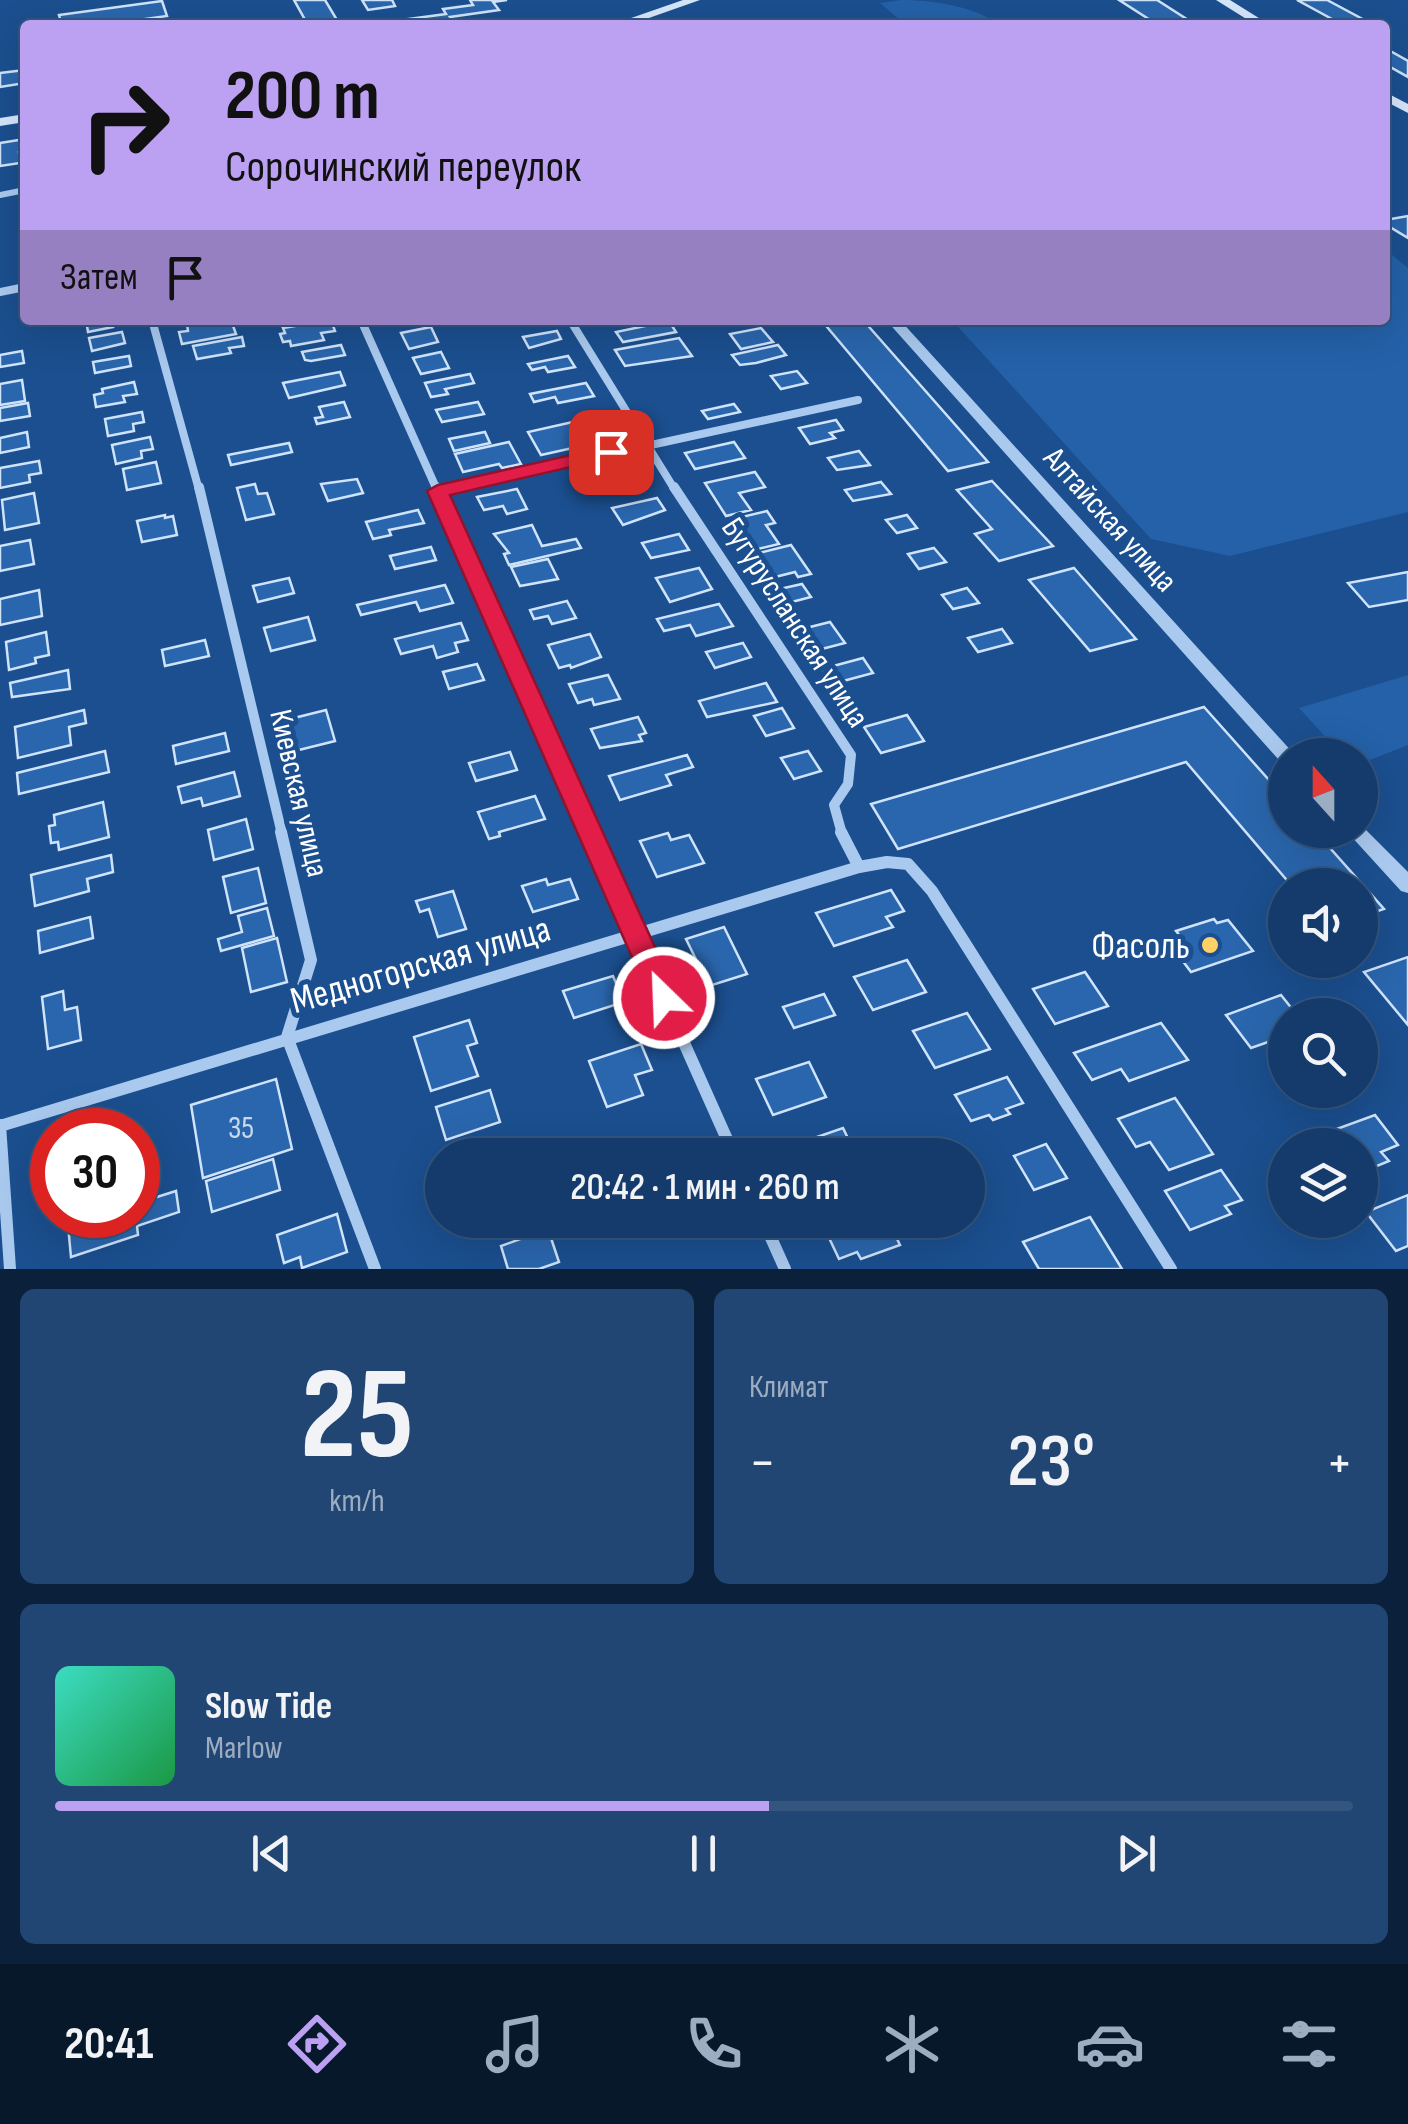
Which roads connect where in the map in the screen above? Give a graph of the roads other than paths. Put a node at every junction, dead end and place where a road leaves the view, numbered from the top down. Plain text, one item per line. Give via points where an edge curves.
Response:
1 (694, 0) edge
2 (1222, 0) edge
3 (632, 20) edge
4 (1256, 20) edge
5 (153, 325) edge
6 (363, 325) edge
7 (573, 325) edge
8 (898, 325) edge
9 (858, 400) dead end
10 (645, 444) junction
11 (438, 491) junction
12 (1270, 738) edge
13 (1373, 848) edge
14 (860, 867) junction
15 (1408, 885) edge
16 (636, 936) junction
17 (287, 1037) junction
18 (0, 1126) edge
19 (726, 1138) edge
20 (772, 1238) edge
21 (10, 1269) edge
22 (375, 1269) edge
23 (786, 1269) edge
24 (1171, 1269) edge

1 - 3 main road
2 - 4 main road
5 - 17 street, Киевская улица via 214,542 311,960
6 - 11 street
7 - 10 street, Бугурусланская улица
8 - 12 street, Алтайская улица
9 - 10 street
10 - 11 street
10 - 14 street, Бугурусланская улица via 851,755 848,784 834,805
11 - 16 street
13 - 15 street
14 - 16 street, Медногорская улица
14 - 24 street via 908,864 921,875
16 - 17 street, Медногорская улица
16 - 19 street
17 - 18 street, Медногорская улица
17 - 22 street
18 - 21 street
20 - 23 street

